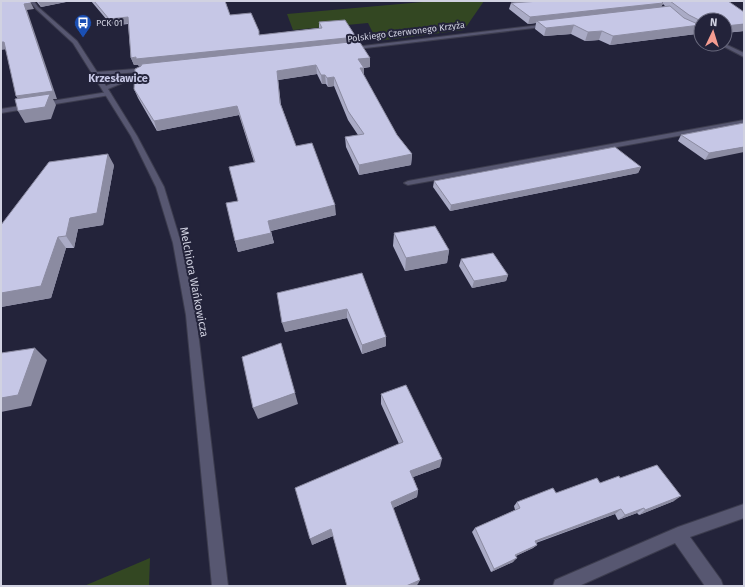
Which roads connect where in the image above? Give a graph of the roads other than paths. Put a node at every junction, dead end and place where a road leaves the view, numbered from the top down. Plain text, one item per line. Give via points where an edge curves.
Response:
1 (32, 1) edge
2 (682, 24) edge
3 (553, 25) edge
4 (693, 30) edge
5 (342, 49) edge
6 (733, 50) edge
7 (744, 55) edge
8 (148, 70) junction
9 (155, 70) edge
10 (96, 74) junction
11 (107, 91) junction
12 (1, 111) edge
13 (744, 122) edge
14 (408, 183) dead end
15 (744, 511) edge
16 (678, 534) junction
17 (220, 586) edge
18 (561, 586) edge
19 (715, 586) edge

1 - 10 street, Melchiora Wańkowicza via 76,42
2 - 4 street
3 - 5 street, Polskiego Czerwonego Krzyża
6 - 7 street
8 - 9 street
8 - 10 street
8 - 11 street
10 - 11 street, Melchiora Wańkowicza
11 - 12 street via 57,103
11 - 17 street, Melchiora Wańkowicza via 160,187 177,243 192,323
13 - 14 street
15 - 16 street
16 - 18 street
16 - 19 street

